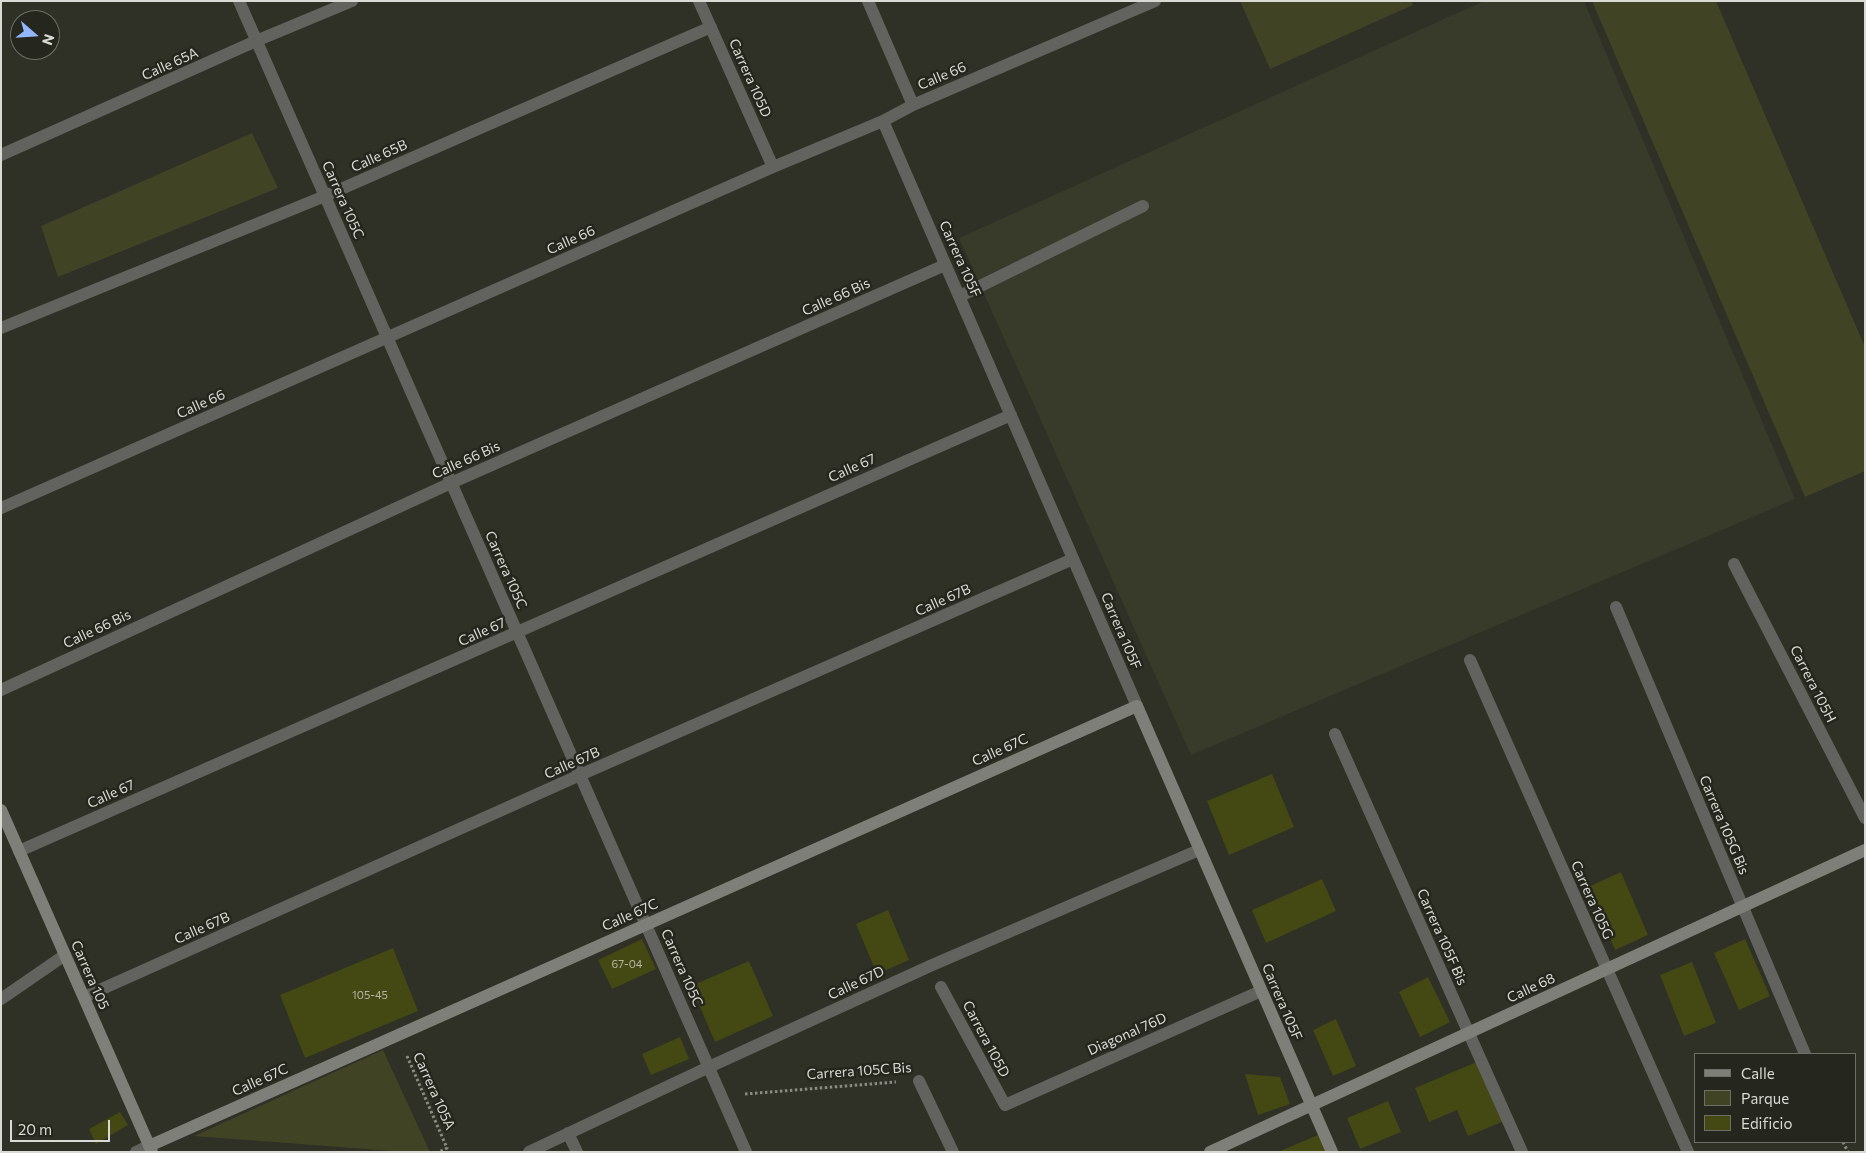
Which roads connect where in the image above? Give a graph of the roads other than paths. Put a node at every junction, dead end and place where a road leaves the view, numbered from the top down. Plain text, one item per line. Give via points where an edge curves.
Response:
1 (239, 1) edge
2 (352, 1) edge
3 (699, 1) edge
4 (868, 1) edge
5 (1154, 1) edge
6 (711, 28) junction
7 (256, 41) junction
8 (913, 105) junction
9 (883, 121) junction
10 (1, 155) edge
11 (773, 167) junction
12 (325, 196) junction
13 (1143, 206) dead end
14 (946, 265) junction
15 (960, 296) junction
16 (1, 328) edge
17 (388, 338) junction
18 (1011, 415) junction
19 (451, 483) junction
20 (1, 508) edge
21 (1073, 559) junction
22 (1734, 564) dead end
23 (1616, 607) dead end
24 (517, 632) junction
25 (1470, 660) dead end
26 (1, 690) edge
27 (1137, 706) junction
28 (1334, 734) dead end
29 (580, 775) junction
30 (1, 810) edge
31 (1865, 818) edge
32 (1199, 850) junction
33 (1865, 850) edge
34 (19, 851) junction
35 (1742, 907) junction
36 (646, 924) junction
37 (65, 955) junction
38 (1607, 969) junction
39 (941, 987) dead end
40 (1261, 991) junction
41 (84, 997) junction
42 (1, 998) edge
43 (1469, 1033) junction
44 (1805, 1053) edge
45 (709, 1067) junction
46 (919, 1080) road end
47 (1005, 1105) joint
48 (1311, 1106) junction
49 (568, 1133) junction
50 (150, 1149) edge
51 (136, 1152) edge
52 (530, 1152) edge
53 (577, 1152) edge
54 (746, 1152) edge
55 (954, 1152) edge
56 (1210, 1152) edge
57 (1332, 1152) edge
58 (1522, 1152) edge
59 (1688, 1152) edge

1 - 7 street, Carrera 105C
2 - 7 street, Calle 65A
3 - 6 street, Carrera 105D
4 - 8 street
5 - 8 street, Calle 66
6 - 11 street, Carrera 105D
6 - 12 street, Calle 65B
7 - 10 street, Calle 65A
7 - 12 street, Carrera 105C
8 - 9 street, Calle 66
9 - 11 street, Calle 66
9 - 14 street, Carrera 105F
11 - 17 street, Calle 66
12 - 16 street, Calle 65B
12 - 17 street, Carrera 105C
13 - 15 street
14 - 15 street, Carrera 105F
14 - 19 street, Calle 66 Bis
15 - 18 street, Carrera 105F
17 - 19 street, Carrera 105C
17 - 20 street, Calle 66
18 - 21 street, Carrera 105F
18 - 24 street, Calle 67
19 - 24 street, Carrera 105C
19 - 26 street, Calle 66 Bis
21 - 27 street, Carrera 105F
21 - 29 street, Calle 67B
22 - 31 street, Carrera 105H
23 - 35 street, Carrera 105G Bis
24 - 29 street, Carrera 105C
24 - 34 street, Calle 67
25 - 38 street, Carrera 105G
27 - 32 street, Carrera 105F
27 - 36 street, Calle 67C
28 - 43 street, Carrera 105F Bis
29 - 36 street, Carrera 105C
29 - 41 street, Calle 67B
30 - 34 street, Carrera 105
32 - 40 street, Carrera 105F
32 - 45 street, Calle 67D via 939,962
33 - 35 street, Calle 68
34 - 37 street, Carrera 105
35 - 38 street, Calle 68
35 - 44 street, Carrera 105G Bis
36 - 45 street, Carrera 105C
36 - 50 street, Calle 67C
37 - 41 street, Carrera 105
37 - 42 street
38 - 43 street, Calle 68
38 - 59 street, Carrera 105G
39 - 47 street, Carrera 105D
40 - 47 street, Diagonal 76D
40 - 48 street, Carrera 105F
41 - 50 street, Carrera 105
43 - 48 street, Calle 68
43 - 58 street, Carrera 105F Bis
45 - 49 street, Calle 67D
45 - 54 street, Carrera 105C
46 - 55 street, Carrera 105C Bis
48 - 56 street, Calle 68
48 - 57 street, Carrera 105F
49 - 52 street, Calle 67D
49 - 53 street
50 - 51 street, Calle 67C

